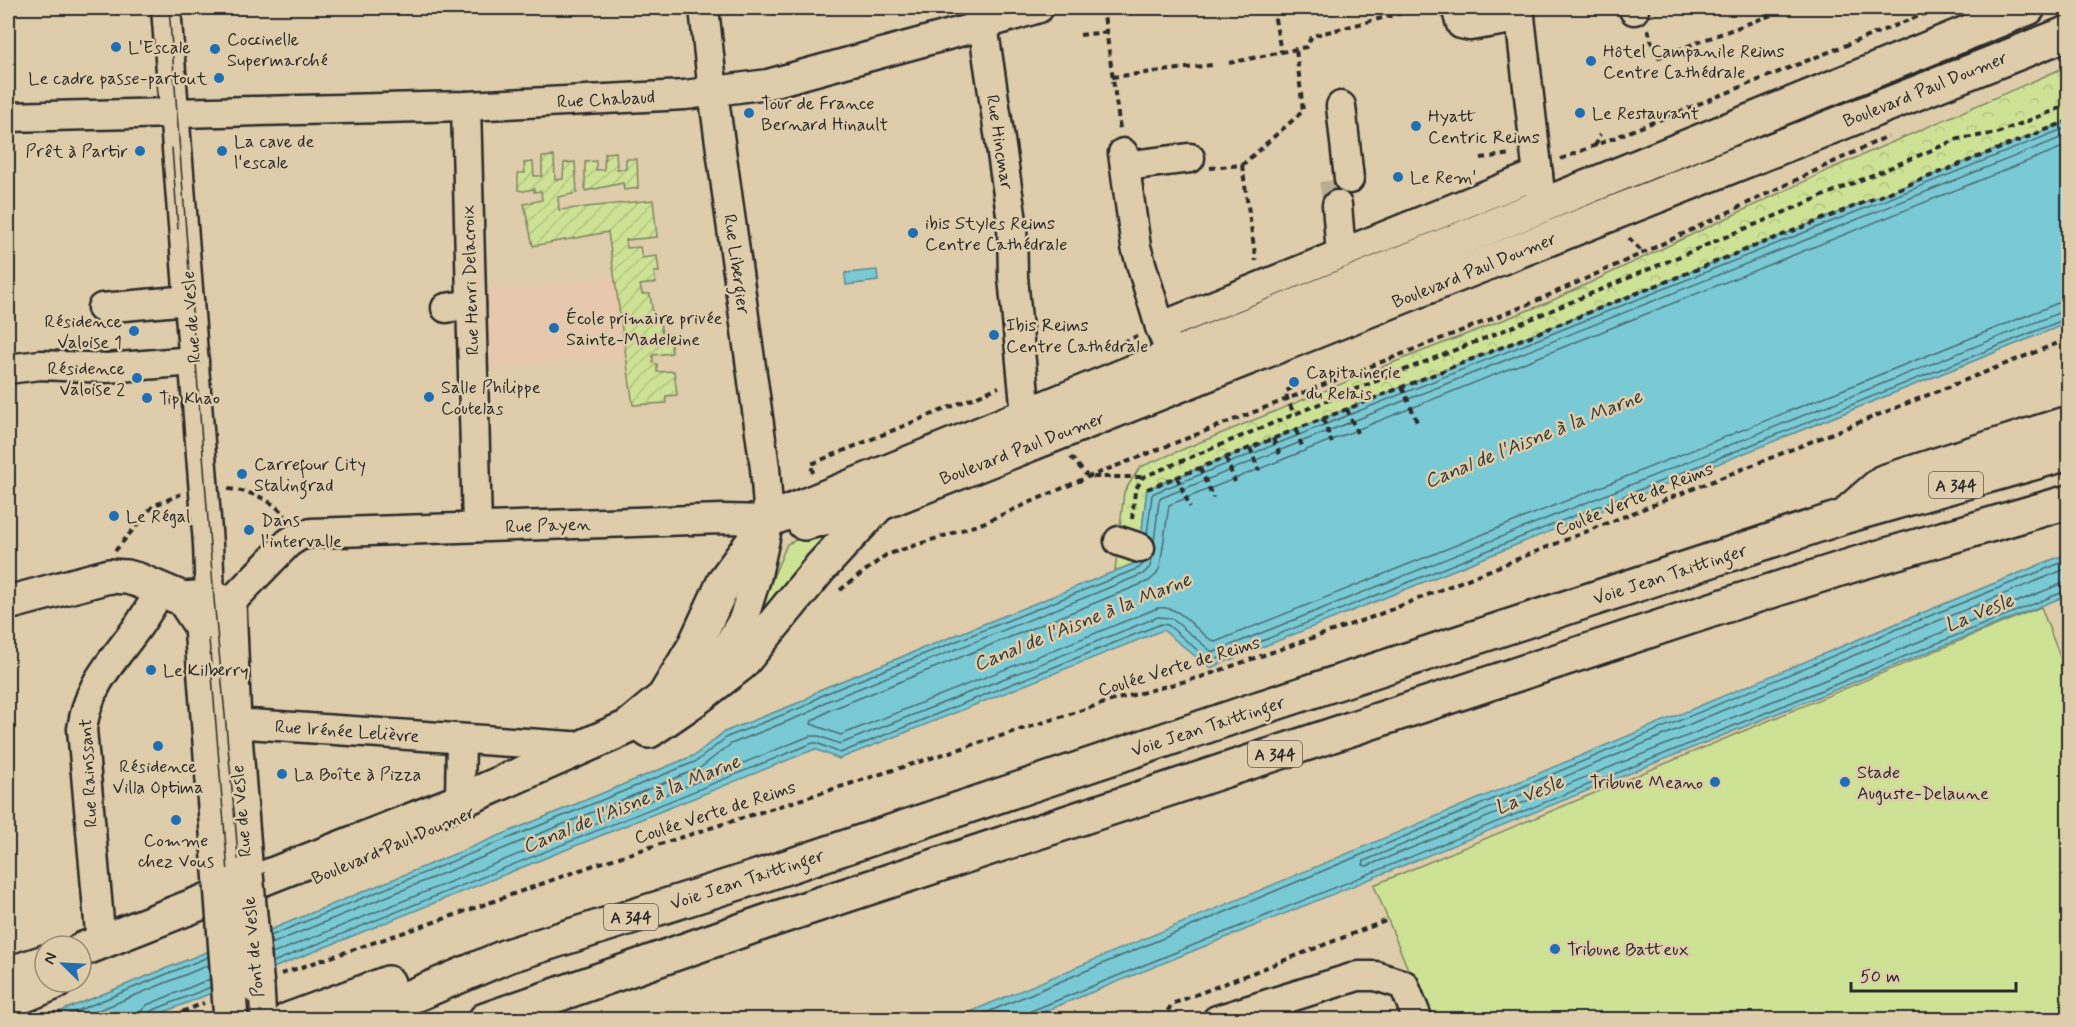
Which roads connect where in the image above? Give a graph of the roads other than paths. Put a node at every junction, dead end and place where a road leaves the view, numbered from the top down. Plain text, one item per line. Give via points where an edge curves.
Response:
1 (166, 8) edge
2 (704, 8) edge
3 (1039, 8) edge
4 (1456, 8) edge
5 (2028, 8) edge
6 (982, 16) edge
7 (1520, 18) edge
8 (2068, 33) edge
9 (1477, 37) dead end
10 (713, 92) junction
11 (466, 106) junction
12 (1341, 106) dead end
13 (169, 114) junction
14 (8, 117) edge
15 (1190, 158) dead end
16 (1545, 180) junction
17 (1348, 252) junction
18 (189, 300) junction
19 (102, 308) dead end
20 (1166, 341) junction
21 (194, 361) junction
22 (8, 369) edge
23 (1026, 415) junction
24 (2068, 423) edge
25 (2068, 453) edge
26 (2068, 502) edge
27 (879, 504) junction
28 (1843, 517) junction
29 (769, 520) junction
30 (477, 527) junction
31 (327, 531) joint
32 (8, 603) edge
33 (197, 603) junction
34 (697, 698) junction
35 (234, 723) junction
36 (461, 739) junction
37 (585, 747) junction
38 (460, 801) junction
39 (234, 879) junction
40 (90, 934) edge
41 (93, 946) edge
42 (8, 948) edge
43 (33, 952) edge
44 (507, 956) junction
45 (33, 966) edge
46 (93, 967) edge
47 (8, 974) edge
48 (33, 992) edge
49 (8, 1002) edge
50 (231, 1020) edge
51 (260, 1020) edge
52 (288, 1020) edge
53 (355, 1020) edge
54 (485, 1020) edge
55 (1217, 1020) edge
56 (1418, 1020) edge

1 - 13 street, Rue de Vesle
2 - 10 street, Rue Libergier
3 - 6 street, Rue Chabaud
4 - 7 street via 1461,24 1470,26
5 - 16 main road, Boulevard Paul Doumer
6 - 10 street, Rue Chabaud via 768,84
6 - 23 street, Rue Hincmar via 1012,221 1007,278
7 - 9 street
7 - 16 street
8 - 27 main road, Boulevard Paul Doumer
10 - 11 street, Rue Chabaud
10 - 29 street, Rue Libergier
11 - 13 street, Rue Chabaud
11 - 30 street, Rue Henri Delacroix via 458,306
12 - 17 street
13 - 14 street, Rue Chabaud
13 - 18 street, Rue de Vesle
15 - 20 street via 1124,160 1136,247
16 - 17 street, Boulevard Paul Doumer
16 - 20 main road, Boulevard Paul Doumer
17 - 20 street, Boulevard Paul Doumer
18 - 19 street
18 - 21 street, Rue de Vesle
20 - 23 main road, Boulevard Paul Doumer
21 - 22 street via 107,368 40,365
21 - 33 street, Rue de Vesle
23 - 29 main road, Boulevard Paul Doumer
24 - 28 main road via 1883,482
25 - 28 main road, Voie Jean Taittinger / A 344
26 - 54 main road, A 344 via 1750,598 774,919
27 - 29 main road, Boulevard Paul Doumer via 807,524
27 - 34 main road, Boulevard Paul Doumer via 741,664
28 - 44 main road, Voie Jean Taittinger / A 344 via 754,878
29 - 30 street, Rue Payen
29 - 34 street, Boulevard Paul Doumer via 743,620
29 - 37 main road, Boulevard Paul Doumer via 725,580 694,647 664,697 647,700 628,727
30 - 31 street, Rue Payen
31 - 33 street, Rue Rainssant via 299,536
32 - 33 main road via 109,576 127,577
33 - 35 main road, Rue de Vesle
33 - 39 main road, Rue de Vesle
33 - 40 street, Rue Rainssant via 140,624 98,680 85,709 82,729
34 - 46 main road, Boulevard Paul Doumer via 648,732 380,853
35 - 36 street, Rue Irénée Lelièvre
35 - 39 main road, Rue de Vesle
36 - 37 street, Rue Irénée Lelièvre
36 - 38 street
37 - 38 main road, Boulevard Paul Doumer
38 - 41 main road, Boulevard Paul Doumer
39 - 50 main road, Pont de Vesle, bridge
39 - 51 main road, Pont de Vesle, bridge
42 - 43 main road
44 - 52 main road via 387,984
44 - 53 main road, Voie Jean Taittinger / A 344
45 - 47 main road
48 - 49 main road
55 - 56 street via 1358,976 1376,976 1404,985

